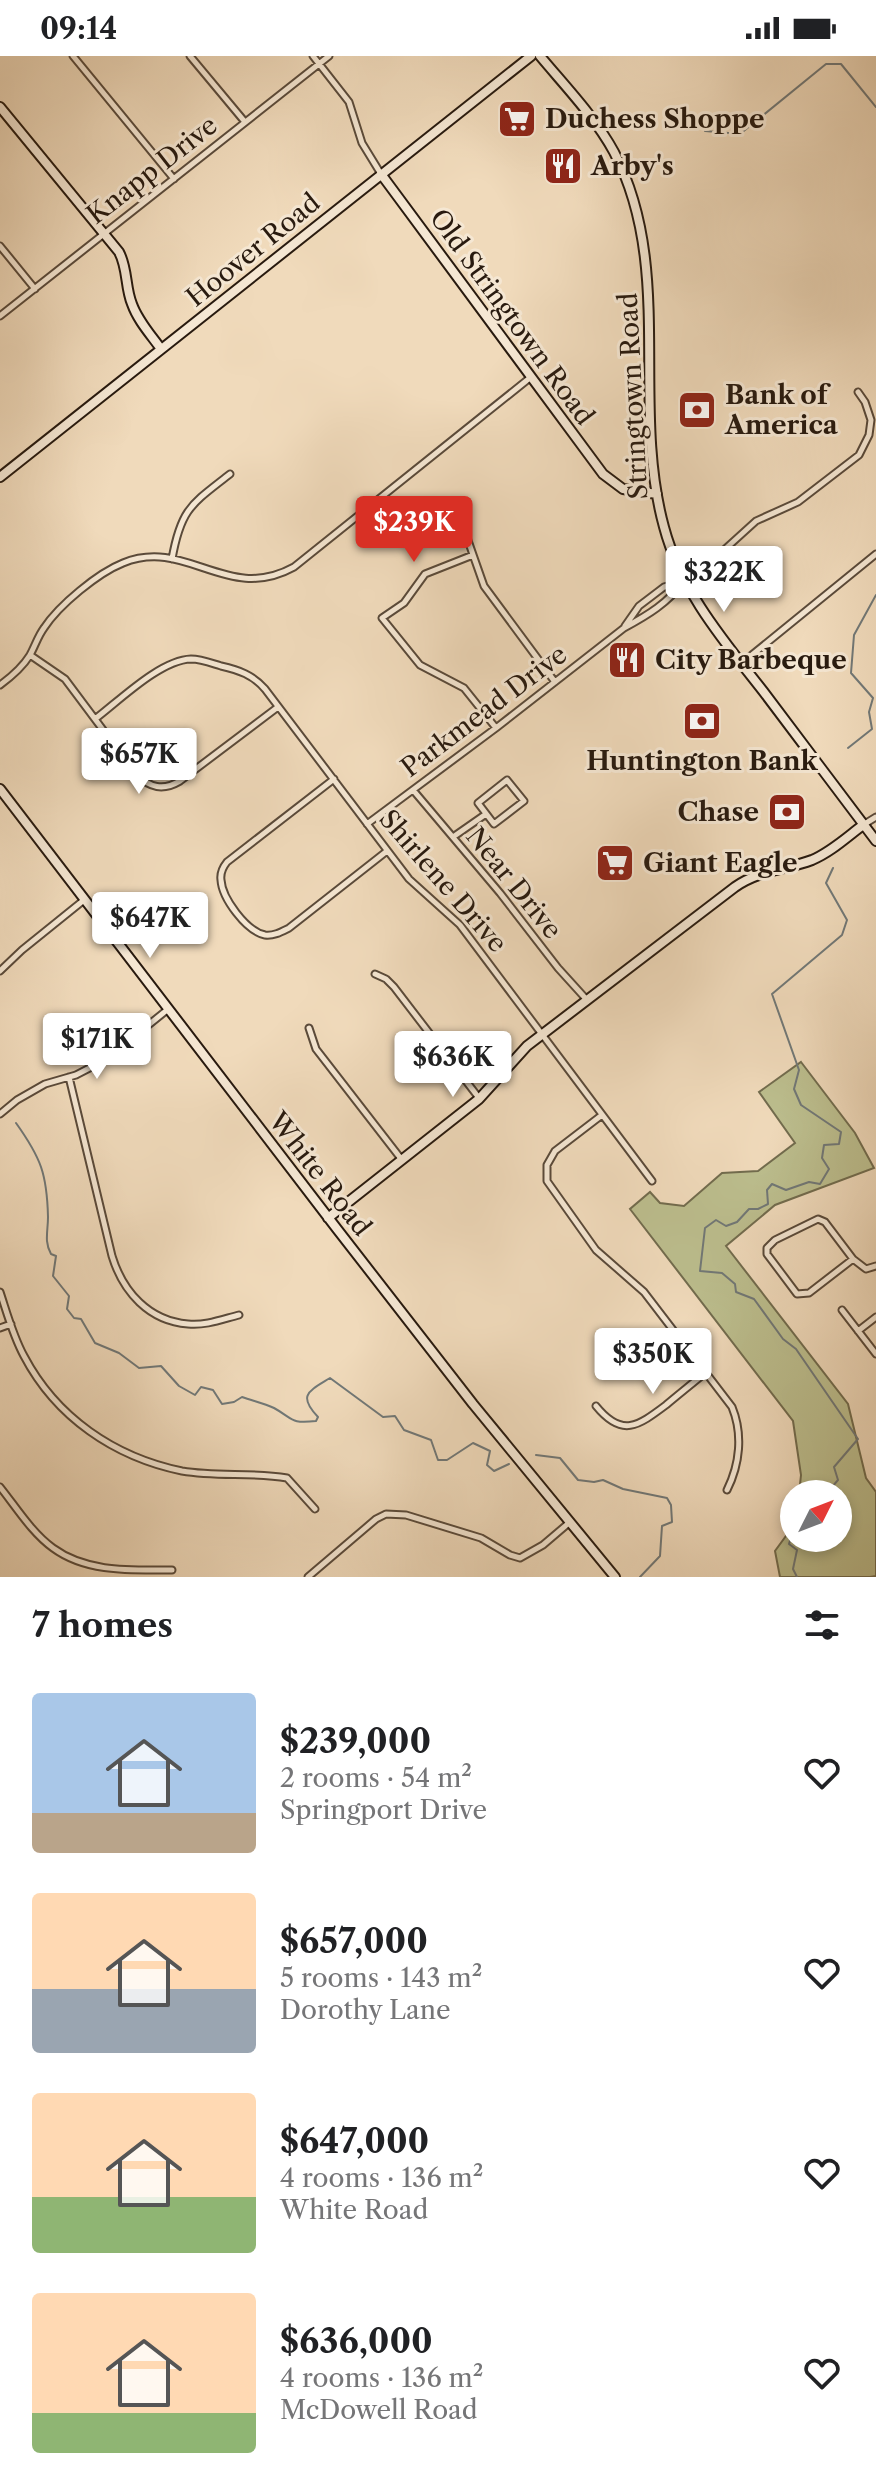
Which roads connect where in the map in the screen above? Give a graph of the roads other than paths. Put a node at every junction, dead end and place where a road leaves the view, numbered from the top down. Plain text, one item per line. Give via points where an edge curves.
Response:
1 (73, 56) edge
2 (190, 56) edge
3 (313, 56) edge
4 (329, 56) edge
5 (531, 56) edge
6 (540, 56) edge
7 (319, 64) junction
8 (0, 107) edge
9 (245, 122) junction
10 (381, 174) junction
11 (174, 179) junction
12 (104, 233) junction
13 (0, 246) edge
14 (35, 289) junction
15 (0, 316) edge
16 (161, 349) junction
17 (531, 377) junction
18 (858, 392) dead end
19 (230, 474) dead end
20 (0, 477) edge
21 (657, 494) junction
22 (458, 512) dead end
23 (876, 554) edge
24 (473, 555) junction
25 (172, 559) junction
26 (684, 581) junction
27 (624, 628) junction
28 (30, 655) junction
29 (741, 664) junction
30 (555, 682) junction
31 (0, 685) edge
32 (278, 707) junction
33 (95, 719) junction
34 (496, 728) junction
35 (334, 779) junction
36 (0, 789) edge
37 (413, 790) junction
38 (486, 814) junction
39 (876, 817) edge
40 (367, 824) junction
41 (863, 825) junction
42 (453, 837) junction
43 (876, 841) edge
44 (387, 851) junction
45 (84, 900) junction
46 (0, 971) edge
47 (375, 974) dead end
48 (587, 1000) junction
49 (167, 1010) junction
50 (309, 1028) dead end
51 (543, 1034) junction
52 (69, 1077) junction
53 (479, 1099) junction
54 (0, 1114) edge
55 (602, 1115) junction
56 (402, 1160) junction
57 (652, 1181) dead end
58 (328, 1218) junction
59 (853, 1259) junction
60 (876, 1266) edge
61 (0, 1292) edge
62 (842, 1310) dead end
63 (239, 1315) dead end
64 (876, 1317) edge
65 (11, 1324) junction
66 (0, 1328) edge
67 (858, 1331) junction
68 (876, 1354) edge
69 (706, 1372) junction
70 (596, 1406) dead end
71 (0, 1487) edge
72 (727, 1490) dead end
73 (315, 1509) dead end
74 (570, 1522) junction
75 (172, 1570) dead end
76 (308, 1577) edge
77 (615, 1577) edge

1 - 11 street
2 - 9 street
3 - 7 street
4 - 7 street, Knapp Drive
5 - 10 street, Hoover Road
6 - 21 street, Stringtown Road via 610,146 639,217
7 - 9 street, Knapp Drive
7 - 10 street via 349,102 362,143
8 - 12 street
9 - 11 street, Knapp Drive
10 - 16 street, Hoover Road
10 - 17 street, Old Stringtown Road
11 - 12 street, Knapp Drive
12 - 14 street, Knapp Drive
12 - 16 street via 122,258 136,313
13 - 14 street
14 - 15 street, Knapp Drive
16 - 20 street, Hoover Road
17 - 21 street, Old Stringtown Road via 610,481 628,491
17 - 25 street via 283,573 240,579
18 - 26 street, Parkmead Drive via 871,420 859,455 798,502 756,521
19 - 25 street via 187,509
21 - 26 street, Stringtown Road
22 - 24 street
23 - 29 street
24 - 30 street via 489,594
24 - 34 street via 425,574 404,603 382,618 420,665 464,688
25 - 28 street via 144,557 106,572 51,618
26 - 27 street, Parkmead Drive via 671,598
26 - 27 street, Parkmead Drive via 664,587 639,606
26 - 29 street, Stringtown Road
27 - 30 street, Parkmead Drive
28 - 31 street
28 - 33 street via 65,679
29 - 41 street, Stringtown Road
30 - 34 street, Parkmead Drive
32 - 33 street, Shirlene Drive via 246,673 188,659 161,669
32 - 33 street via 180,781 161,788 144,782
32 - 35 street, Shirlene Drive
34 - 37 street, Parkmead Drive
35 - 40 street, Shirlene Drive
35 - 44 street via 227,862 221,883 226,896 252,929 275,935
36 - 45 street, White Road
37 - 40 street, Parkmead Drive
37 - 42 street, Near Drive
38 - 38 street via 494,824 524,801 507,780 478,803
38 - 42 street
39 - 41 street
40 - 44 street, Shirlene Drive
41 - 43 street, Stringtown Road
41 - 48 street via 813,859 745,880
42 - 48 street, Near Drive
44 - 51 street, Shirlene Drive via 409,879 460,925
45 - 46 street
45 - 49 street, White Road
47 - 53 street via 394,987
48 - 51 street
49 - 52 street via 105,1060
49 - 58 street, White Road
50 - 56 street via 316,1049
51 - 53 street
51 - 55 street, Shirlene Drive
52 - 54 street via 33,1090
52 - 63 street via 112,1256 130,1294 167,1320 190,1325
53 - 56 street
55 - 57 street, Shirlene Drive
55 - 69 street via 555,1151 547,1165 547,1181 596,1250 634,1281
56 - 58 street
58 - 74 street, White Road
59 - 59 street via 818,1219 767,1248 792,1290 803,1295
59 - 60 street via 866,1269
61 - 65 street
62 - 67 street
64 - 67 street
65 - 66 street
65 - 73 street via 49,1394 114,1448 182,1471 287,1478
67 - 68 street
69 - 70 street via 643,1423 616,1424
69 - 72 street via 732,1407 739,1432 735,1473
71 - 75 street via 43,1539 70,1559 114,1570
74 - 76 street via 520,1558 481,1538 386,1514
74 - 77 street, White Road

